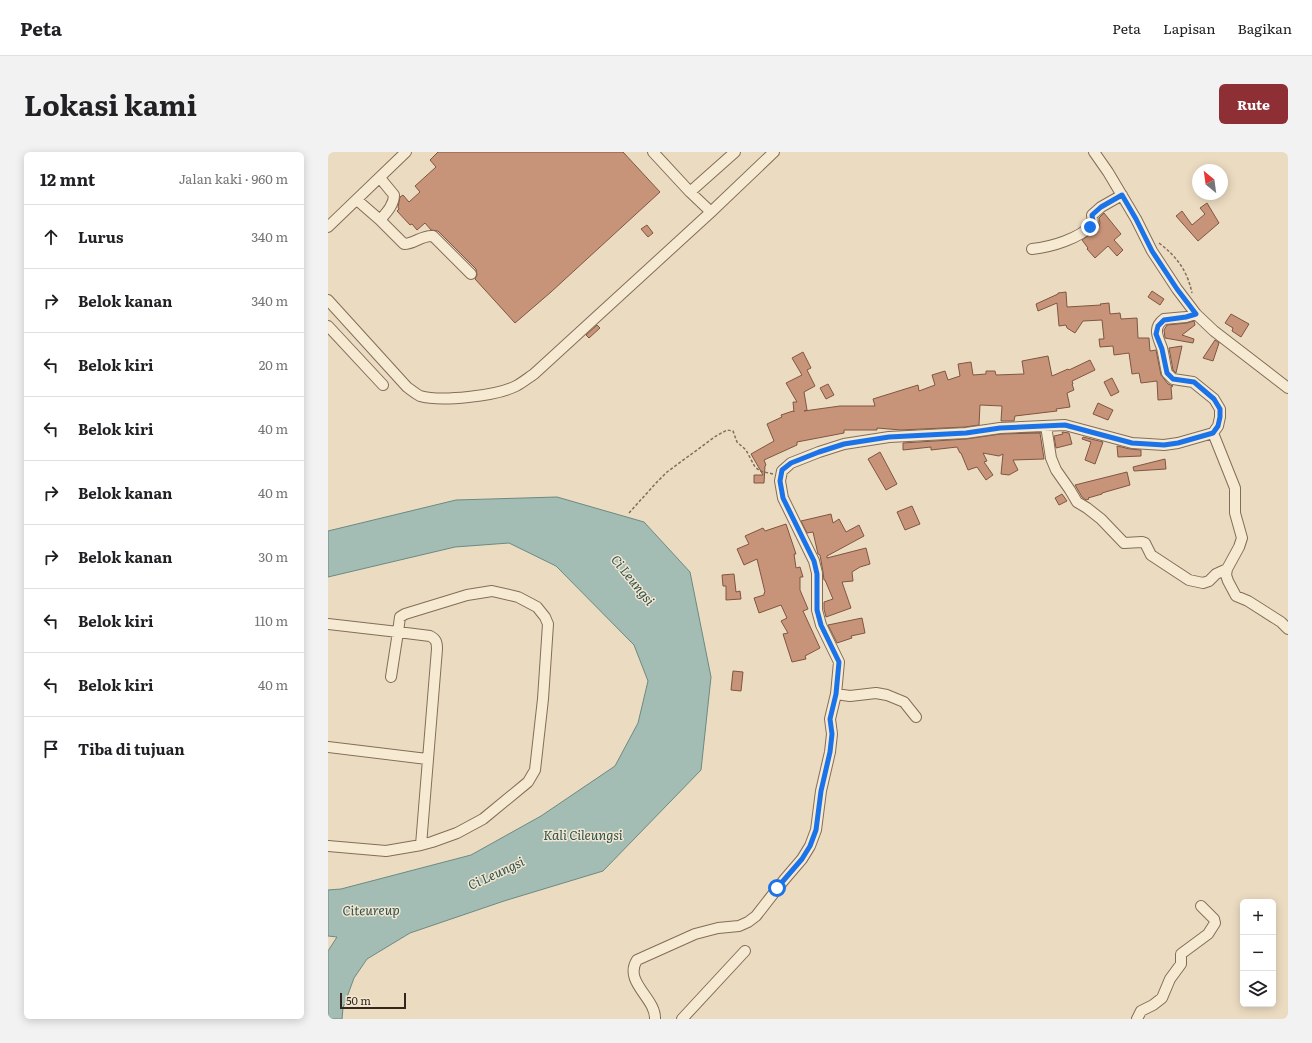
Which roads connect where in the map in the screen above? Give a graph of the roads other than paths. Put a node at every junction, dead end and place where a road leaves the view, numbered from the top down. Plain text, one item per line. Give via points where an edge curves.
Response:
1 (406, 152) edge
2 (653, 152) edge
3 (735, 152) edge
4 (1094, 152) edge
5 (768, 154) edge
6 (380, 178) junction
7 (690, 192) junction
8 (1122, 195) junction
9 (357, 200) junction
10 (711, 212) junction
11 (380, 220) junction
12 (328, 228) edge
13 (1032, 249) dead end
14 (471, 274) dead end
15 (328, 300) edge
16 (1196, 314) junction
17 (328, 326) edge
18 (383, 385) dead end
19 (1288, 388) edge
20 (1046, 426) junction
21 (1213, 433) junction
22 (1227, 569) junction
23 (328, 624) edge
24 (1288, 629) edge
25 (398, 632) junction
26 (391, 677) dead end
27 (836, 694) junction
28 (916, 717) dead end
29 (328, 747) edge
30 (427, 759) junction
31 (421, 845) junction
32 (328, 846) edge
33 (1201, 906) dead end
34 (745, 951) dead end
35 (655, 1019) edge
36 (682, 1019) edge
37 (1137, 1019) edge

1 - 6 street
2 - 7 street
3 - 7 street
4 - 8 street
5 - 10 street
6 - 9 street
6 - 11 street via 394,194 391,206
7 - 10 street
8 - 13 street via 1096,211 1092,215 1092,224 1084,231 1058,244
8 - 16 street via 1152,251
9 - 11 street
9 - 12 street
10 - 15 street via 534,374 516,386 493,394 432,398 419,395 407,387
11 - 14 street via 404,244 425,236 433,236
16 - 19 street
16 - 21 street via 1164,320 1158,326 1156,334 1169,376 1194,382 1214,399 1220,409 1218,426
17 - 18 street
20 - 21 street via 1065,425 1132,443 1152,445 1178,443
20 - 22 street via 1051,458 1077,502 1101,518 1124,543 1145,543 1151,555 1189,580 1203,583
20 - 27 street via 889,437 844,444 791,463 782,470 780,486 783,498 816,567 817,610 821,625 839,662
21 - 22 street via 1235,488 1235,513 1242,538
22 - 24 street via 1226,575 1236,596 1248,601
23 - 25 street
25 - 26 street
25 - 30 street via 430,636 437,643
25 - 31 street via 400,617 405,614 466,595 492,591 518,597 537,607 548,624 543,699 535,770 532,776 483,819 457,833
27 - 28 street via 887,694 904,702
27 - 35 street via 830,719 830,752 816,830 810,846 756,916 748,922 695,934 638,960 633,972 652,1007
29 - 30 street
30 - 31 street
31 - 32 street via 386,851
33 - 37 street via 1215,923 1208,934 1181,954 1181,964 1170,979 1162,998 1141,1011
34 - 36 street

